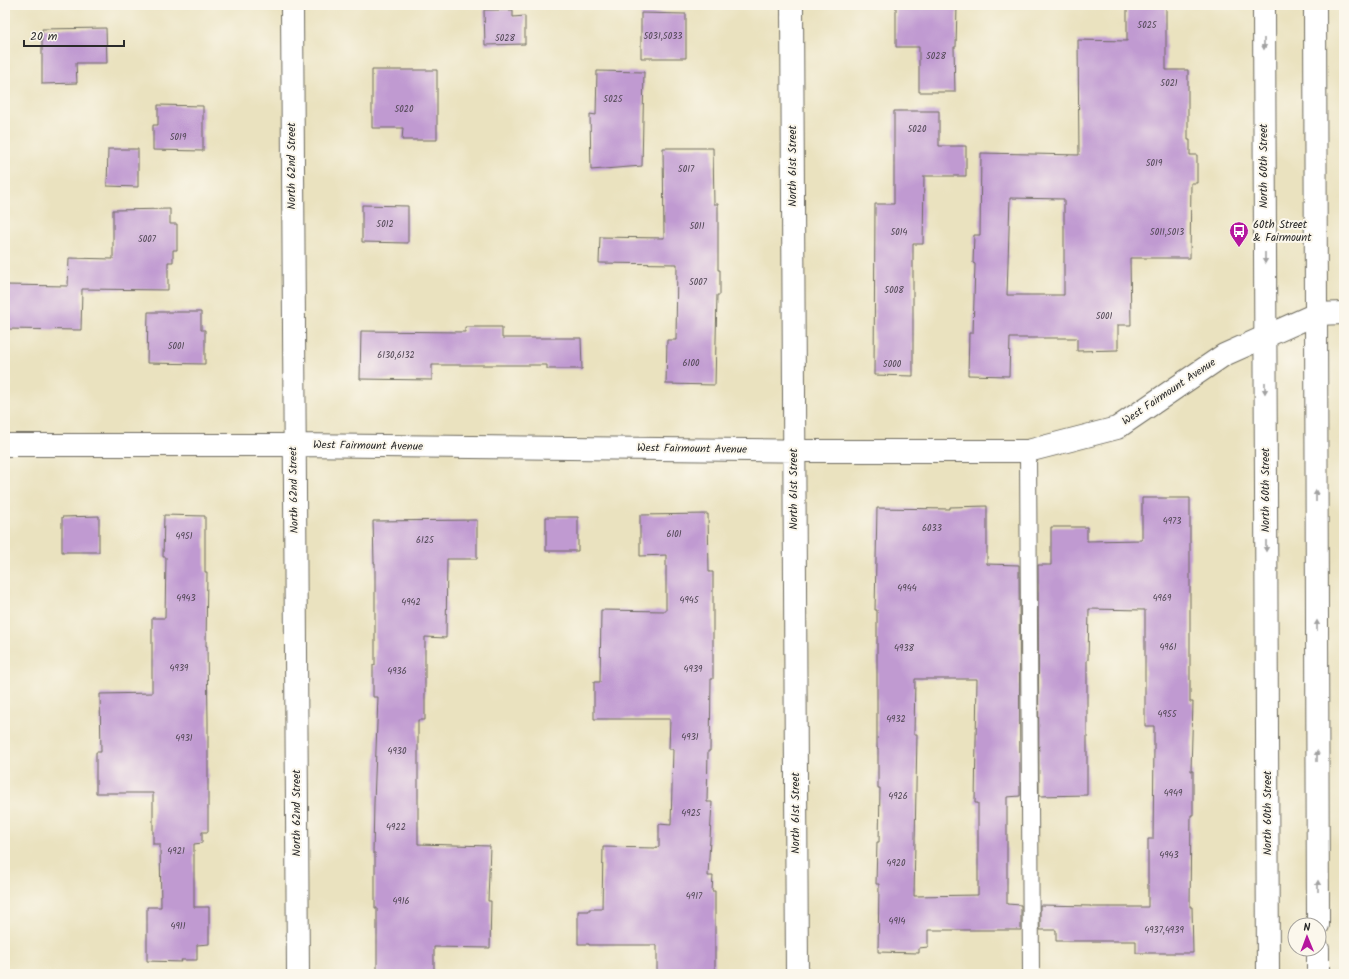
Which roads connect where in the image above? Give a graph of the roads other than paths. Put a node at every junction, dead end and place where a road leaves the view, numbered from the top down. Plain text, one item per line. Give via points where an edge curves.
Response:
1 (292, 5) edge
2 (792, 5) edge
3 (1264, 5) edge
4 (1316, 5) edge
5 (1344, 313) edge
6 (1316, 314) junction
7 (1265, 337) junction
8 (5, 445) edge
9 (294, 445) junction
10 (794, 450) junction
11 (1028, 451) junction
12 (1318, 917) edge
13 (1318, 957) edge
14 (298, 974) edge
15 (797, 974) edge
16 (1031, 974) edge
17 (1268, 974) edge
18 (1318, 974) edge

1 - 9 street, North 62nd Street
2 - 10 street, North 61st Street
3 -> 7 street, North 60th Street
4 - 6 street
5 - 6 street, West Fairmount Avenue
6 - 7 street, West Fairmount Avenue
12 -> 6 street
7 - 11 street, West Fairmount Avenue via 1224,355 1117,428
7 -> 17 street, North 60th Street
8 - 9 street, West Fairmount Avenue
9 - 10 street, West Fairmount Avenue
9 - 14 street, North 62nd Street
10 - 11 street, West Fairmount Avenue
10 - 15 street, North 61st Street
11 - 16 lane
13 - 18 street

